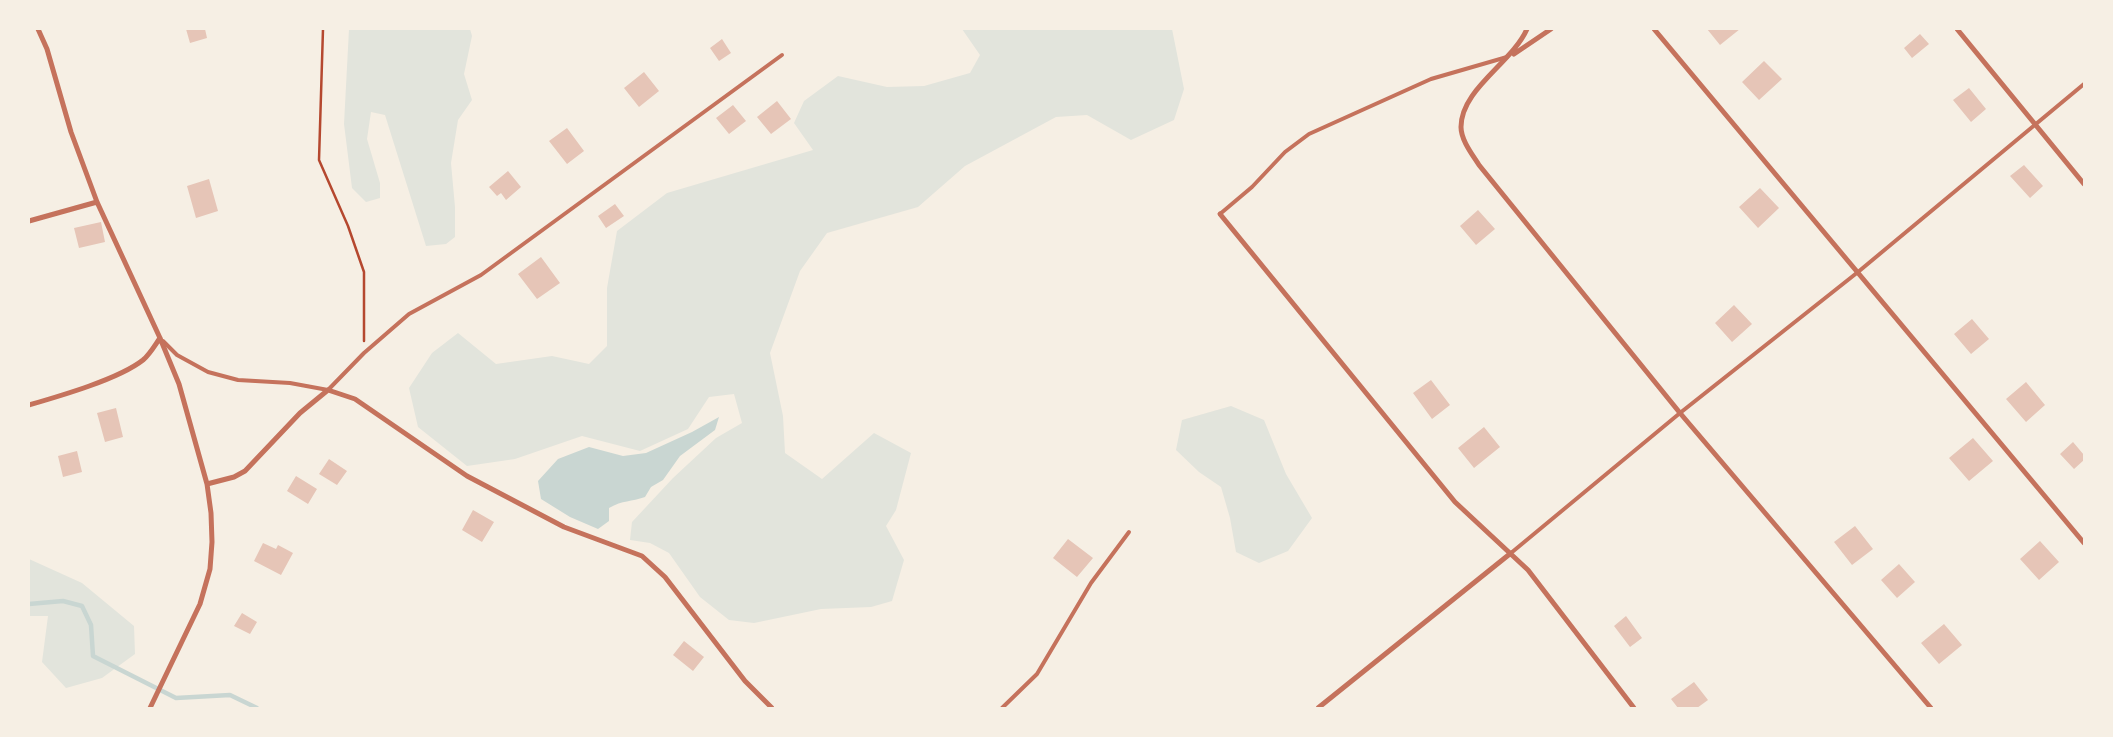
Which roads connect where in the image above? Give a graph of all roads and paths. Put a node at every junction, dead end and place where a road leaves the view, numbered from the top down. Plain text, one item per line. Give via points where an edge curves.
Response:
1 (38, 29) edge
2 (322, 29) edge
3 (1527, 29) edge
4 (1551, 29) edge
5 (1654, 29) edge
6 (1956, 29) edge
7 (782, 55) dead end
8 (1509, 56) junction
9 (2084, 84) edge
10 (2036, 125) junction
11 (2084, 184) edge
12 (97, 202) junction
13 (1220, 214) joint
14 (29, 221) edge
15 (1858, 272) junction
16 (160, 338) junction
17 (364, 353) junction
18 (328, 390) junction
19 (29, 405) edge
20 (1680, 413) junction
21 (207, 484) junction
22 (1129, 532) dead end
23 (2084, 543) edge
24 (1511, 554) junction
25 (150, 708) edge
26 (772, 708) edge
27 (1002, 708) edge
28 (1318, 708) edge
29 (1634, 708) edge
30 (1931, 708) edge

1 - 12 street
2 - 17 path via 319,160 364,272
3 - 8 street
4 - 8 street
5 - 15 street
6 - 10 street
7 - 17 lane via 481,275 410,314
8 - 13 lane via 1431,78 1309,134 1285,152 1252,187
8 - 20 street via 1476,90 1463,113 1461,128 1464,139 1479,165
9 - 10 lane
10 - 11 street
10 - 15 lane
12 - 14 street
12 - 16 street
13 - 24 street via 1454,502
15 - 20 lane
15 - 23 street
16 - 18 lane via 177,355 208,372 238,380 290,383
16 - 19 street via 144,359 126,370 62,396
16 - 21 street via 179,384
17 - 18 lane
18 - 21 street via 300,413 245,471
18 - 26 street via 354,399 467,476 564,527 642,556 665,577 745,681
20 - 24 lane
20 - 30 street
21 - 25 street via 211,513 210,569 200,604
22 - 27 lane via 1092,583 1037,674
24 - 28 street
24 - 29 street via 1528,570

